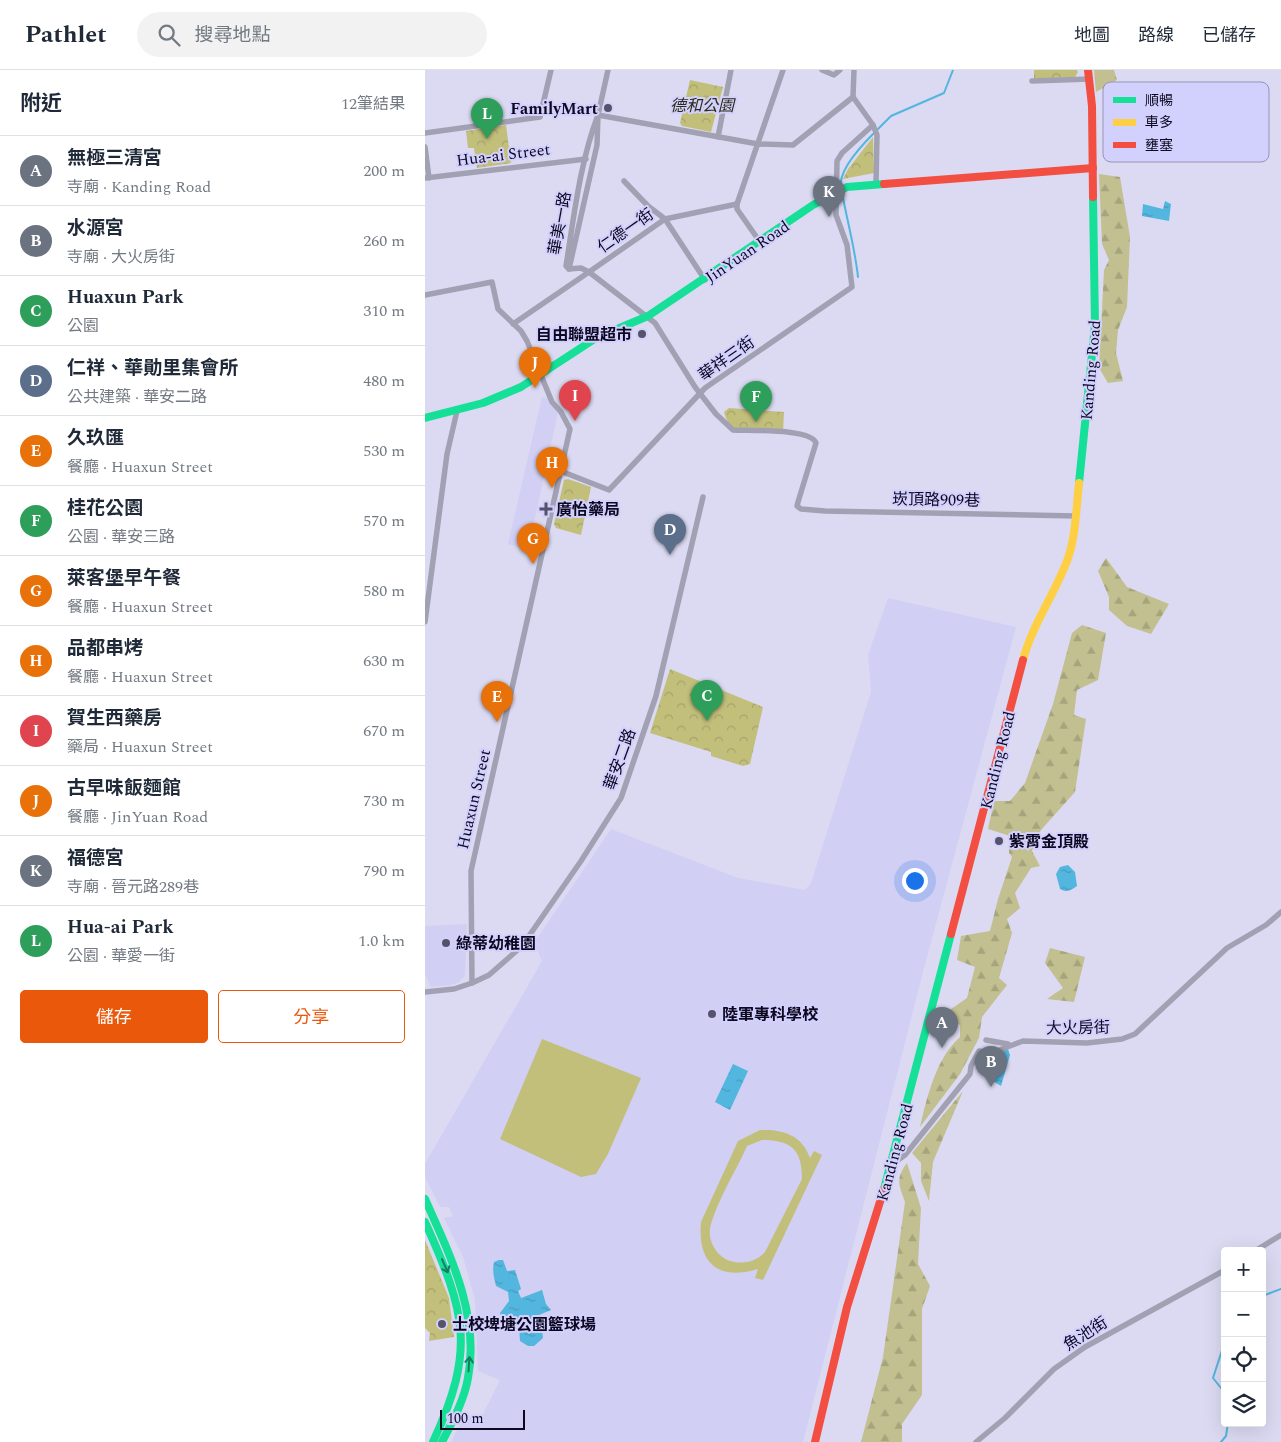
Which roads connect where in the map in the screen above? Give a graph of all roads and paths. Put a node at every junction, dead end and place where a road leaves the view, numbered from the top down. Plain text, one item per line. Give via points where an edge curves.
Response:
1 (551, 70) edge
2 (608, 70) edge
3 (731, 70) edge
4 (783, 70) edge
5 (822, 70) edge
6 (841, 70) edge
7 (854, 70) edge
8 (1088, 70) edge
9 (1090, 79) junction
10 (1032, 81) dead end
11 (853, 97) junction
12 (598, 115) junction
13 (873, 125) junction
14 (425, 132) edge
15 (717, 137) junction
16 (758, 144) junction
17 (425, 148) edge
18 (586, 159) junction
19 (1093, 168) junction
20 (427, 178) edge
21 (624, 181) dead end
22 (876, 184) junction
23 (835, 192) junction
24 (737, 204) junction
25 (665, 219) junction
26 (760, 242) junction
27 (569, 269) junction
28 (589, 272) junction
29 (705, 280) junction
30 (425, 295) edge
31 (648, 316) junction
32 (513, 324) junction
33 (539, 373) junction
34 (701, 393) junction
35 (457, 411) junction
36 (425, 418) edge
37 (563, 472) junction
38 (703, 497) dead end
39 (797, 506) joint
40 (1076, 516) junction
41 (425, 622) edge
42 (1281, 912) edge
43 (472, 983) junction
44 (425, 992) edge
45 (986, 1040) dead end
46 (1011, 1044) junction
47 (891, 1164) junction
48 (425, 1199) edge
49 (425, 1222) edge
50 (1281, 1234) edge
51 (1261, 1247) edge
52 (1221, 1272) edge
53 (464, 1290) junction
54 (455, 1292) junction
55 (460, 1390) junction
56 (446, 1414) junction
57 (454, 1417) junction
58 (433, 1442) edge
59 (442, 1442) edge
60 (815, 1442) edge
61 (976, 1442) edge

1 - 14 street via 540,117
2 - 12 street, 華美一路
3 - 15 street
4 - 16 street
5 - 6 street via 835,74
7 - 11 street
8 - 9 street, Kanding Road
9 - 10 street
9 - 19 street, Kanding Road
11 - 13 street
11 - 16 street via 793,145
12 - 15 street
12 - 18 street, 華美一路 via 589,137
12 - 27 street, 華美一路 via 597,145
13 - 22 street via 877,136
13 - 23 street via 837,161
15 - 16 street
16 - 24 street
17 - 20 street
18 - 20 street, Hua-ai Street
18 - 27 street, 華美一路 via 566,266
19 - 22 street, JinYuan Road
19 - 40 street, Kanding Road via 1095,325
21 - 25 street
22 - 23 street, JinYuan Road via 847,187
23 - 26 street, JinYuan Road
23 - 34 street, 華祥三街 via 836,216 848,250 853,287
24 - 25 street, 仁德一街
24 - 26 street via 737,209
25 - 28 street, 仁德一街
25 - 29 street
26 - 29 street, JinYuan Road
27 - 28 street, 仁德一街 via 581,268
28 - 31 street, 仁德一街
28 - 32 street, 仁德一街
29 - 31 street, JinYuan Road
30 - 32 street, Huaxun Street via 492,282 498,309
31 - 33 street, JinYuan Road via 596,338
31 - 34 street, 仁德一街
32 - 33 street, Huaxun Street via 527,342
33 - 35 street, JinYuan Road via 521,387
33 - 37 street, Huaxun Street via 552,402 571,429
34 - 37 street, 華祥三街 via 609,490
34 - 39 street, 仁德一街 via 733,430 789,432 814,438 816,443
35 - 36 street, JinYuan Road
35 - 41 street via 447,454
37 - 43 street, Huaxun Street via 471,871
38 - 43 street, 華安二路 via 655,696 621,798 522,946 489,975
39 - 40 street, 崁頂路909巷 via 825,511
40 - 47 street, Kanding Road via 1066,565 1029,638
42 - 46 street, 大火房街 via 1227,948 1135,1034 1122,1039 1087,1043 1023,1040
43 - 44 street
45 - 46 street
46 - 47 street, 大火房街 via 989,1054 979,1051 970,1074 905,1155
47 - 60 street, Kanding Road via 847,1307
48 - 53 street
49 -> 54 street
50 - 51 street
52 - 61 street, 魚池街 via 1085,1347 1054,1369
53 - 54 street
55 -> 53 street via 470,1366 471,1338
54 - 55 street via 462,1336
55 - 56 street
55 - 57 street
56 - 57 street
56 - 58 street
57 - 59 street

